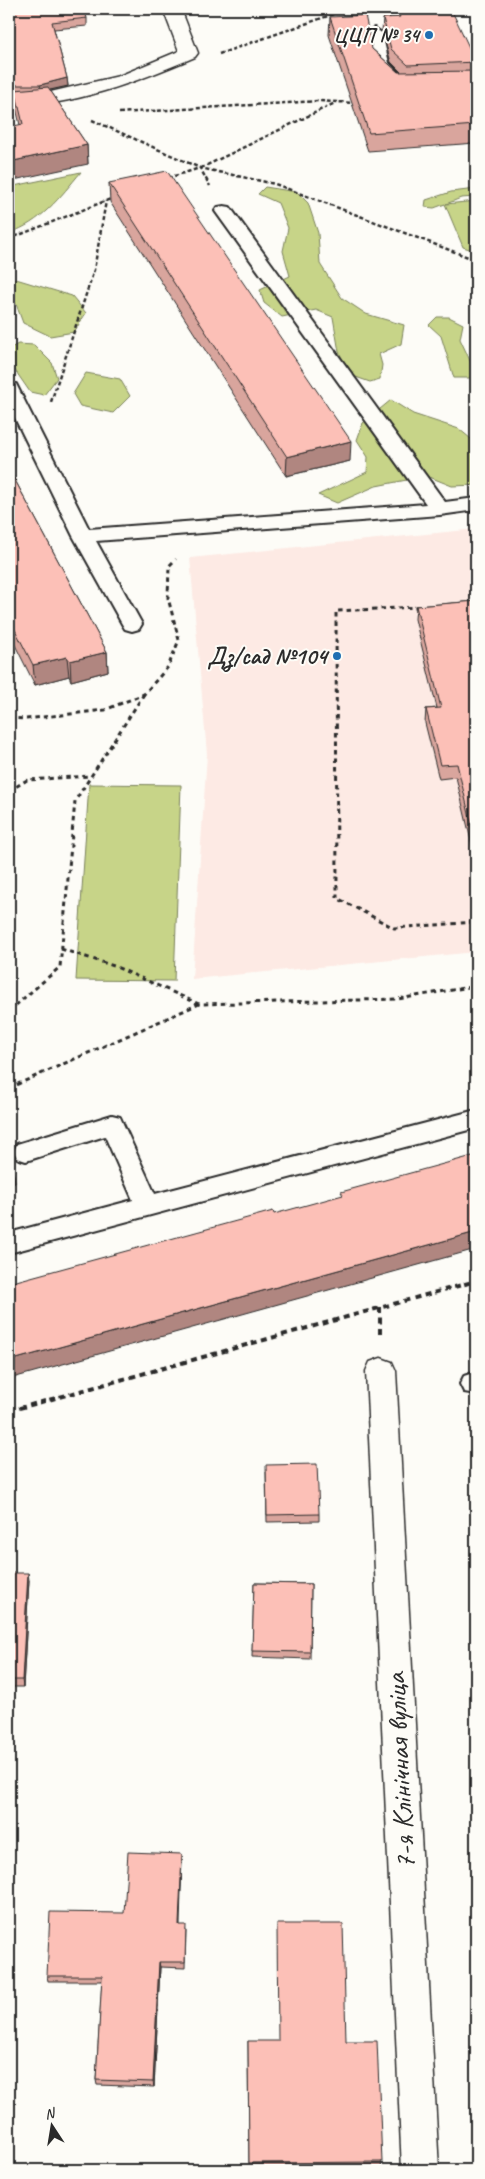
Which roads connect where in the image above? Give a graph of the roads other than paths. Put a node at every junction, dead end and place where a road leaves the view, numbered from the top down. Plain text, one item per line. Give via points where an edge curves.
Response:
1 (172, 9) edge
2 (374, 33) dead end
3 (412, 84) edge
4 (9, 100) edge
5 (224, 211) dead end
6 (9, 388) edge
7 (476, 504) edge
8 (440, 509) junction
9 (83, 536) junction
10 (132, 624) dead end
11 (476, 1119) edge
12 (26, 1151) dead end
13 (148, 1206) junction
14 (9, 1243) edge
15 (381, 1371) dead end
16 (421, 2170) edge

1 - 4 street via 189,54 125,80 42,100
2 - 3 lane via 381,64 403,85
5 - 8 lane
6 - 9 lane
7 - 8 lane
8 - 9 lane
9 - 10 lane
11 - 13 lane
12 - 13 lane via 112,1124
13 - 14 lane
15 - 16 street, 7-я Клінічная вуліца

